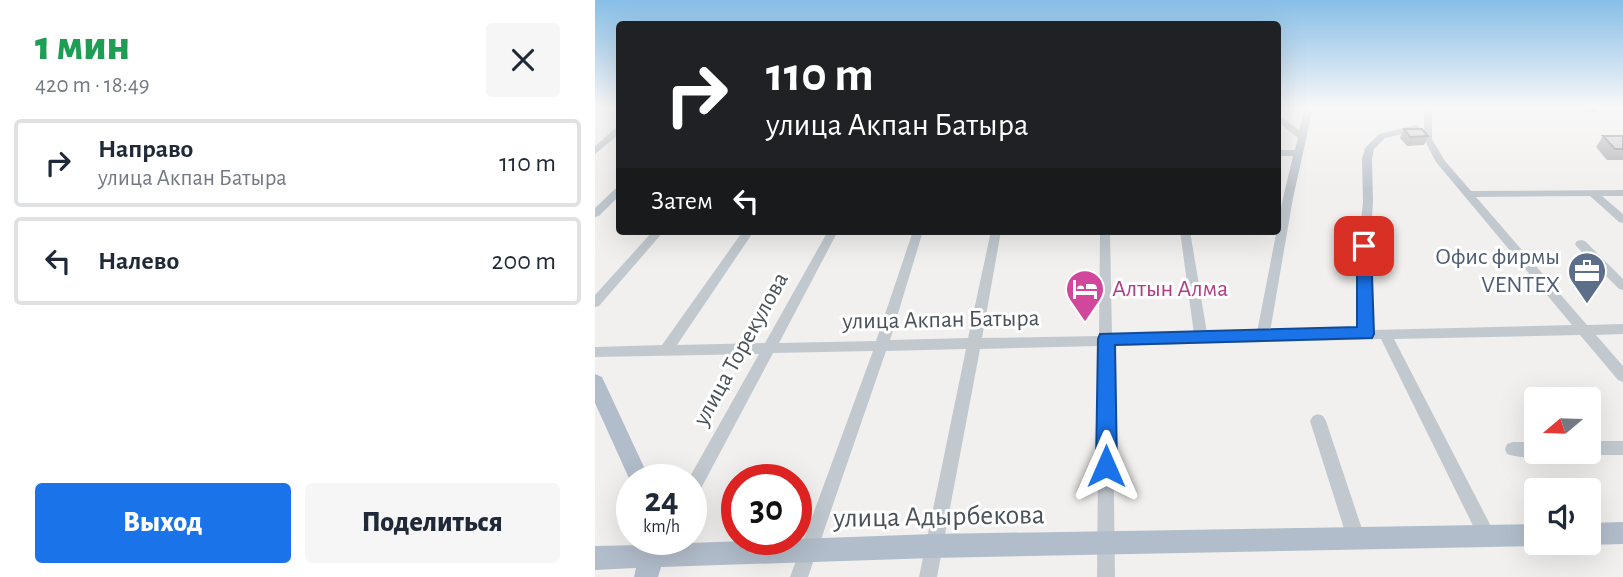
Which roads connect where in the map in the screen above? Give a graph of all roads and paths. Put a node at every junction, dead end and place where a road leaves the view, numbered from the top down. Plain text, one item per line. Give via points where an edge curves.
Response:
1 (613, 135) edge
2 (1386, 135) edge
3 (1422, 135) edge
4 (1428, 135) edge
5 (1301, 136) edge
6 (1428, 139) junction
7 (595, 151) edge
8 (1281, 153) edge
9 (1297, 153) junction
10 (1610, 193) junction
11 (1623, 193) edge
12 (616, 194) edge
13 (1467, 194) junction
14 (1593, 194) junction
15 (1283, 198) edge
16 (1623, 205) edge
17 (616, 207) edge
18 (597, 210) edge
19 (1623, 220) edge
20 (655, 235) edge
21 (746, 235) edge
22 (831, 235) edge
23 (917, 235) edge
24 (995, 235) edge
25 (1105, 235) edge
26 (1186, 235) edge
27 (1278, 235) edge
28 (1581, 244) dead end
29 (1623, 286) edge
30 (595, 303) edge
31 (1623, 328) edge
32 (1583, 329) junction
33 (1384, 333) junction
34 (1366, 334) junction
35 (1263, 336) junction
36 (1201, 337) junction
37 (1106, 339) junction
38 (973, 342) junction
39 (882, 344) junction
40 (772, 346) junction
41 (667, 349) junction
42 (595, 352) edge
43 (1623, 376) edge
44 (595, 382) edge
45 (1318, 421) dead end
46 (1601, 448) edge
47 (1623, 448) edge
48 (1513, 449) dead end
49 (1524, 449) edge
50 (633, 464) edge
51 (706, 464) edge
52 (1623, 533) edge
53 (1601, 534) edge
54 (1524, 535) edge
55 (1487, 536) junction
56 (1356, 538) junction
57 (812, 542) edge
58 (1106, 543) junction
59 (933, 546) junction
60 (812, 550) edge
61 (624, 555) edge
62 (807, 555) edge
63 (595, 558) edge
64 (799, 577) edge
65 (927, 577) edge
66 (1106, 577) edge

1 - 7 street
2 - 34 street via 1370,148 1367,159
3 - 6 street
4 - 6 street
5 - 9 street
6 - 13 street
8 - 9 street
9 - 15 street
10 - 11 street
10 - 14 street
10 - 16 street
12 - 18 street
13 - 14 street
13 - 32 street
14 - 19 street
17 - 18 street
20 - 30 street
21 - 41 street
22 - 40 street, улица Торекулова
23 - 39 street
24 - 38 street
25 - 37 street
26 - 36 street
27 - 35 street
28 - 29 street
31 - 32 street, улица Акпан Батыра
32 - 33 street, улица Акпан Батыра
32 - 43 street
33 - 34 street, улица Акпан Батыра
33 - 55 street
34 - 35 street, улица Акпан Батыра
35 - 36 street, улица Акпан Батыра
36 - 37 street, улица Акпан Батыра
37 - 38 street, улица Акпан Батыра
37 - 58 street
38 - 39 street, улица Акпан Батыра
38 - 59 street
39 - 40 street, улица Акпан Батыра
39 - 57 street
40 - 41 street, улица Акпан Батыра
40 - 51 street, улица Торекулова
41 - 42 street, улица Акпан Батыра
44 - 50 main road
45 - 56 street
46 - 47 street
48 - 49 street
52 - 53 main road
54 - 55 main road, улица Адырбекова
55 - 56 main road, улица Адырбекова
56 - 58 main road, улица Адырбекова
58 - 59 main road, улица Адырбекова
58 - 66 street
59 - 60 main road, улица Адырбекова
59 - 65 street
61 - 63 main road, улица Адырбекова
62 - 64 street

